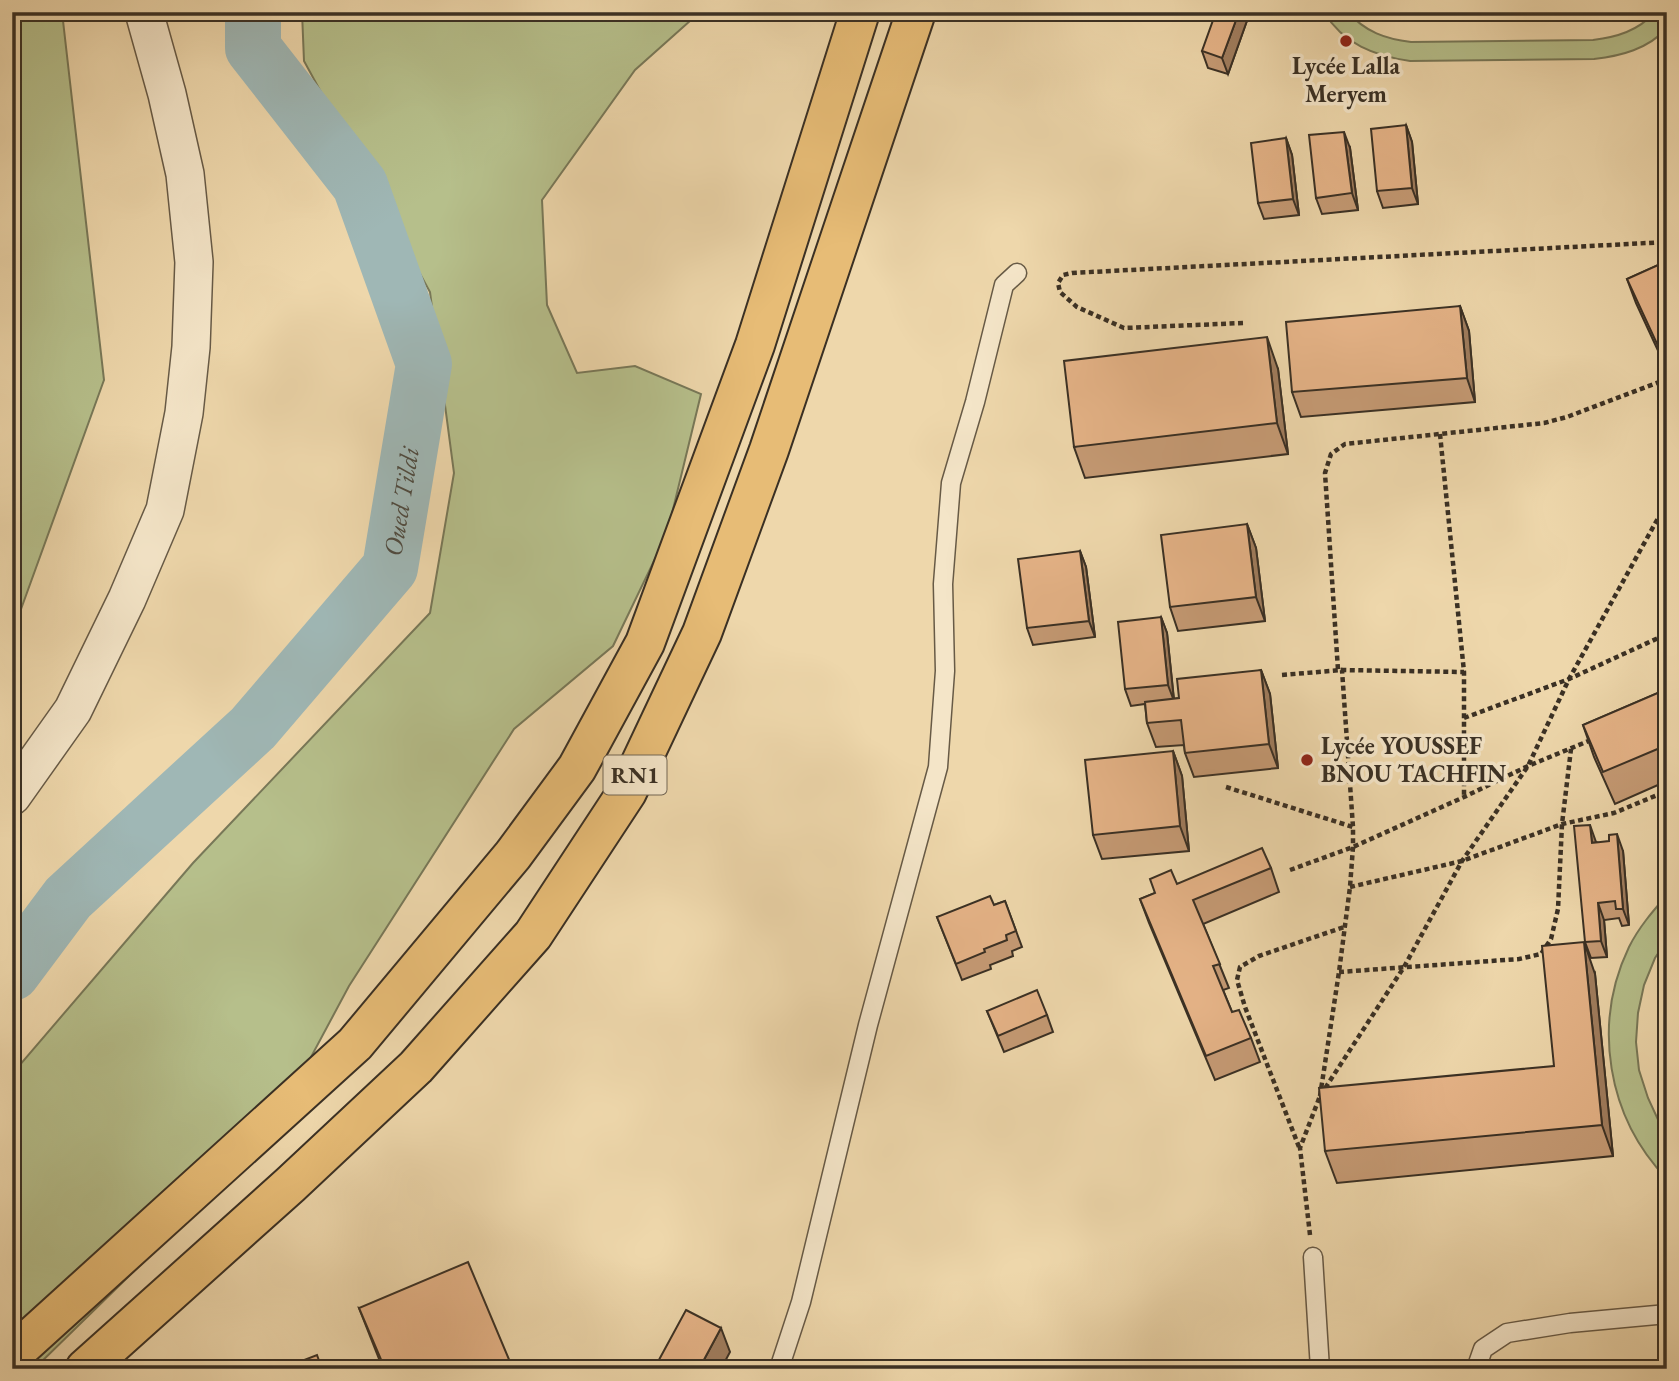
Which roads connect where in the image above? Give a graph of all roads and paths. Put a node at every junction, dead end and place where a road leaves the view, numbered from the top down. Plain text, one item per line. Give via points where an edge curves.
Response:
1 (144, 12) edge
2 (860, 12) edge
3 (916, 12) edge
4 (1667, 242) edge
5 (1017, 273) dead end
6 (1243, 323) dead end
7 (1667, 379) edge
8 (1440, 435) junction
9 (1667, 502) edge
10 (1667, 634) edge
11 (1342, 670) junction
12 (1464, 672) junction
13 (1282, 675) dead end
14 (1569, 680) junction
15 (1464, 718) junction
16 (1595, 739) edge
17 (1571, 749) junction
18 (1528, 766) junction
19 (1226, 787) dead end
20 (1667, 791) edge
21 (12, 796) edge
22 (1464, 796) junction
23 (1562, 824) junction
24 (1353, 827) junction
25 (1353, 847) junction
26 (1462, 860) junction
27 (1290, 870) dead end
28 (1350, 887) junction
29 (1344, 927) junction
30 (1404, 967) junction
31 (1339, 972) junction
32 (1320, 1096) junction
33 (1300, 1148) junction
34 (1312, 1257) joint
35 (1667, 1314) edge
36 (12, 1355) edge
37 (85, 1369) edge
38 (779, 1369) edge
39 (1320, 1369) edge
40 (1476, 1369) edge

1 - 21 street via 185,174 194,262 184,414 165,510 127,599 73,710
2 - 36 highway, RN1 via 755,345 646,643 577,768 513,855 355,1044
3 - 37 highway, RN1 via 769,450 702,633 627,792 533,934 416,1067
4 - 6 path via 1072,273 1063,275 1058,283 1060,292 1077,307 1124,328
5 - 38 lane via 1004,285 951,483 938,767 868,1025 801,1302
7 - 8 path via 1544,424
8 - 11 path via 1345,444 1331,454 1325,473 1338,670
8 - 12 path
9 - 14 path
10 - 14 path
11 - 12 path
11 - 13 path
11 - 24 path
12 - 15 path
14 - 15 path
14 - 18 path
15 - 22 path
16 - 17 path
17 - 18 path
17 - 23 path
18 - 22 path
18 - 26 path
19 - 24 path
20 - 23 path via 1614,813
22 - 25 path
23 - 26 path
23 - 30 path via 1558,909 1551,939 1541,954
24 - 25 path
25 - 27 path
25 - 28 path
26 - 28 path
26 - 30 path
28 - 29 path
29 - 31 path
29 - 33 path via 1259,956 1240,967 1237,980
30 - 31 path
30 - 32 path
31 - 32 path
32 - 33 path
33 - 34 path
34 - 39 lane
35 - 40 lane via 1507,1333 1483,1349

